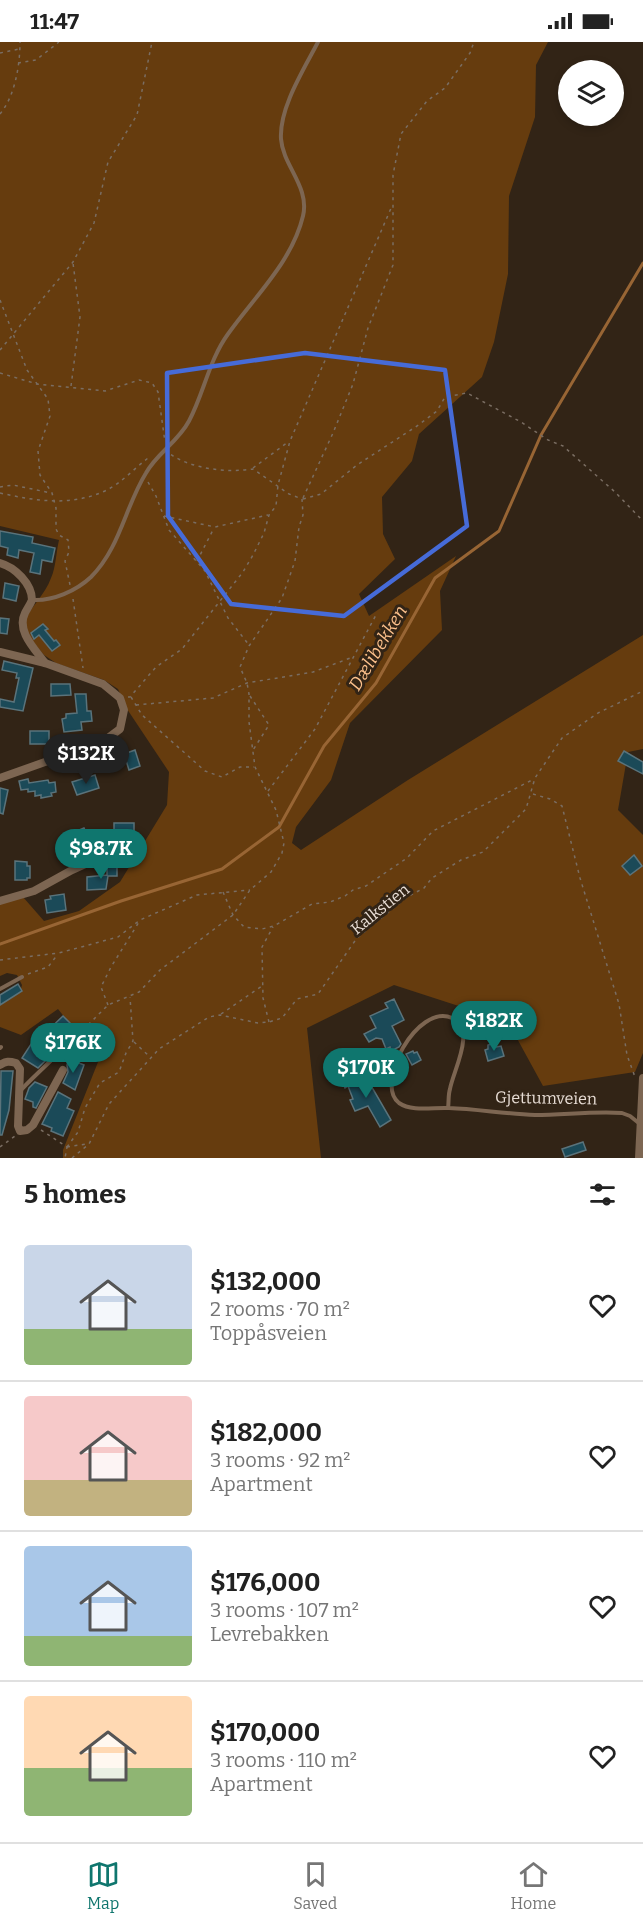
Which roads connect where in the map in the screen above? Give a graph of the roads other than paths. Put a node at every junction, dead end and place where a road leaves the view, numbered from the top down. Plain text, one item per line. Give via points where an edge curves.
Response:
1 (318, 42) edge
2 (0, 562) edge
3 (32, 600) junction
4 (0, 652) edge
5 (45, 663) junction
6 (0, 778) edge
7 (107, 854) dead end
8 (0, 901) edge
9 (22, 977) road end
10 (0, 989) edge
11 (78, 1034) road end
12 (0, 1065) edge
13 (63, 1070) dead end
14 (643, 1078) edge
15 (19, 1092) junction
16 (448, 1108) junction
17 (640, 1125) junction
18 (639, 1158) edge

1 - 3 lane via 290,99 281,137 304,196 299,230 260,294 216,354 188,424 144,475 113,548 90,577 72,590
2 - 3 street via 26,582
3 - 5 street via 22,622
4 - 5 street
5 - 6 street via 108,687 120,698 124,710 120,729 92,746
7 - 8 street via 34,891
9 - 10 lane
11 - 15 lane
12 - 15 street via 11,1061 18,1065
13 - 15 street via 33,1125 20,1131
14 - 17 street
16 - 16 lane, Gjettumveien via 401,1105 392,1090 395,1067 408,1040 417,1027 438,1016 457,1020 463,1032
16 - 17 lane, Gjettumveien via 533,1115 622,1113
17 - 18 street

